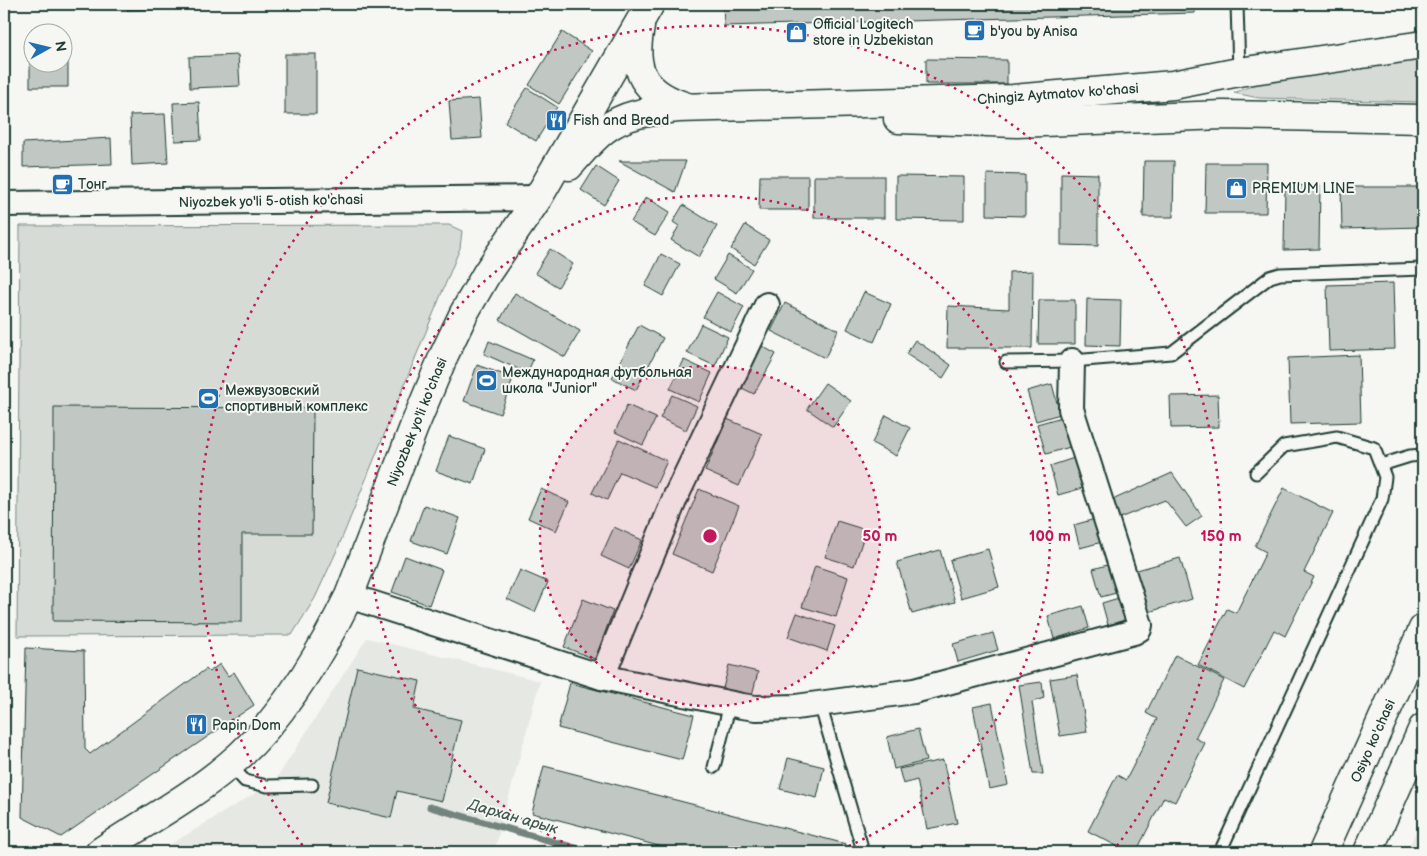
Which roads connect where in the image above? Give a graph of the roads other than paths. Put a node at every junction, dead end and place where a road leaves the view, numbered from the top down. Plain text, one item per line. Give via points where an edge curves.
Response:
1 (1237, 4) edge
2 (646, 12) edge
3 (1423, 45) edge
4 (1229, 73) junction
5 (690, 108) junction
6 (1223, 115) junction
7 (1423, 119) edge
8 (538, 198) junction
9 (4, 204) edge
10 (1423, 269) edge
11 (767, 305) dead end
12 (1072, 361) junction
13 (1006, 362) dead end
14 (1423, 455) edge
15 (1381, 465) junction
16 (1256, 473) dead end
17 (349, 596) junction
18 (1423, 629) edge
19 (602, 677) junction
20 (730, 704) junction
21 (820, 704) junction
22 (1423, 728) edge
23 (230, 765) junction
24 (714, 767) dead end
25 (312, 785) dead end
26 (862, 844) dead end
27 (100, 852) edge
28 (1220, 852) edge
29 (1323, 852) edge
30 (1368, 852) edge

1 - 4 lane
2 - 5 street, Niyozbek yo'li ko'chasi via 637,50 642,74 659,95
2 - 8 street, Niyozbek yo'li ko'chasi
3 - 4 street, Chingiz Aytmatov ko'chasi
4 - 5 street, Chingiz Aytmatov ko'chasi via 1173,85 1013,99
4 - 6 street via 1211,84 1206,95 1211,107
5 - 6 street, Chingiz Aytmatov ko'chasi via 1017,123
5 - 8 street, Chingiz Aytmatov ko'chasi via 644,112 613,124
6 - 7 street, Chingiz Aytmatov ko'chasi
8 - 9 street, Niyozbek yo'li 5-otish ko'chasi
8 - 17 street, Niyozbek yo'li ko'chasi via 487,273 444,355
10 - 12 lane via 1280,274 1270,277 1170,353
11 - 19 street via 676,496
12 - 13 lane
12 - 21 street via 1071,410 1139,630 914,691
14 - 15 lane
15 - 16 lane via 1374,448 1336,437 1284,446
15 - 28 lane via 1385,477 1382,500
17 - 19 street
17 - 23 street, Niyozbek yo'li ko'chasi via 324,645 287,701 262,733
18 - 29 street, Osiyo ko'chasi
19 - 20 street
20 - 21 street via 756,708
20 - 24 lane
21 - 26 lane
22 - 30 street
23 - 25 lane via 244,781 267,786
23 - 27 street, Niyozbek yo'li ko'chasi

